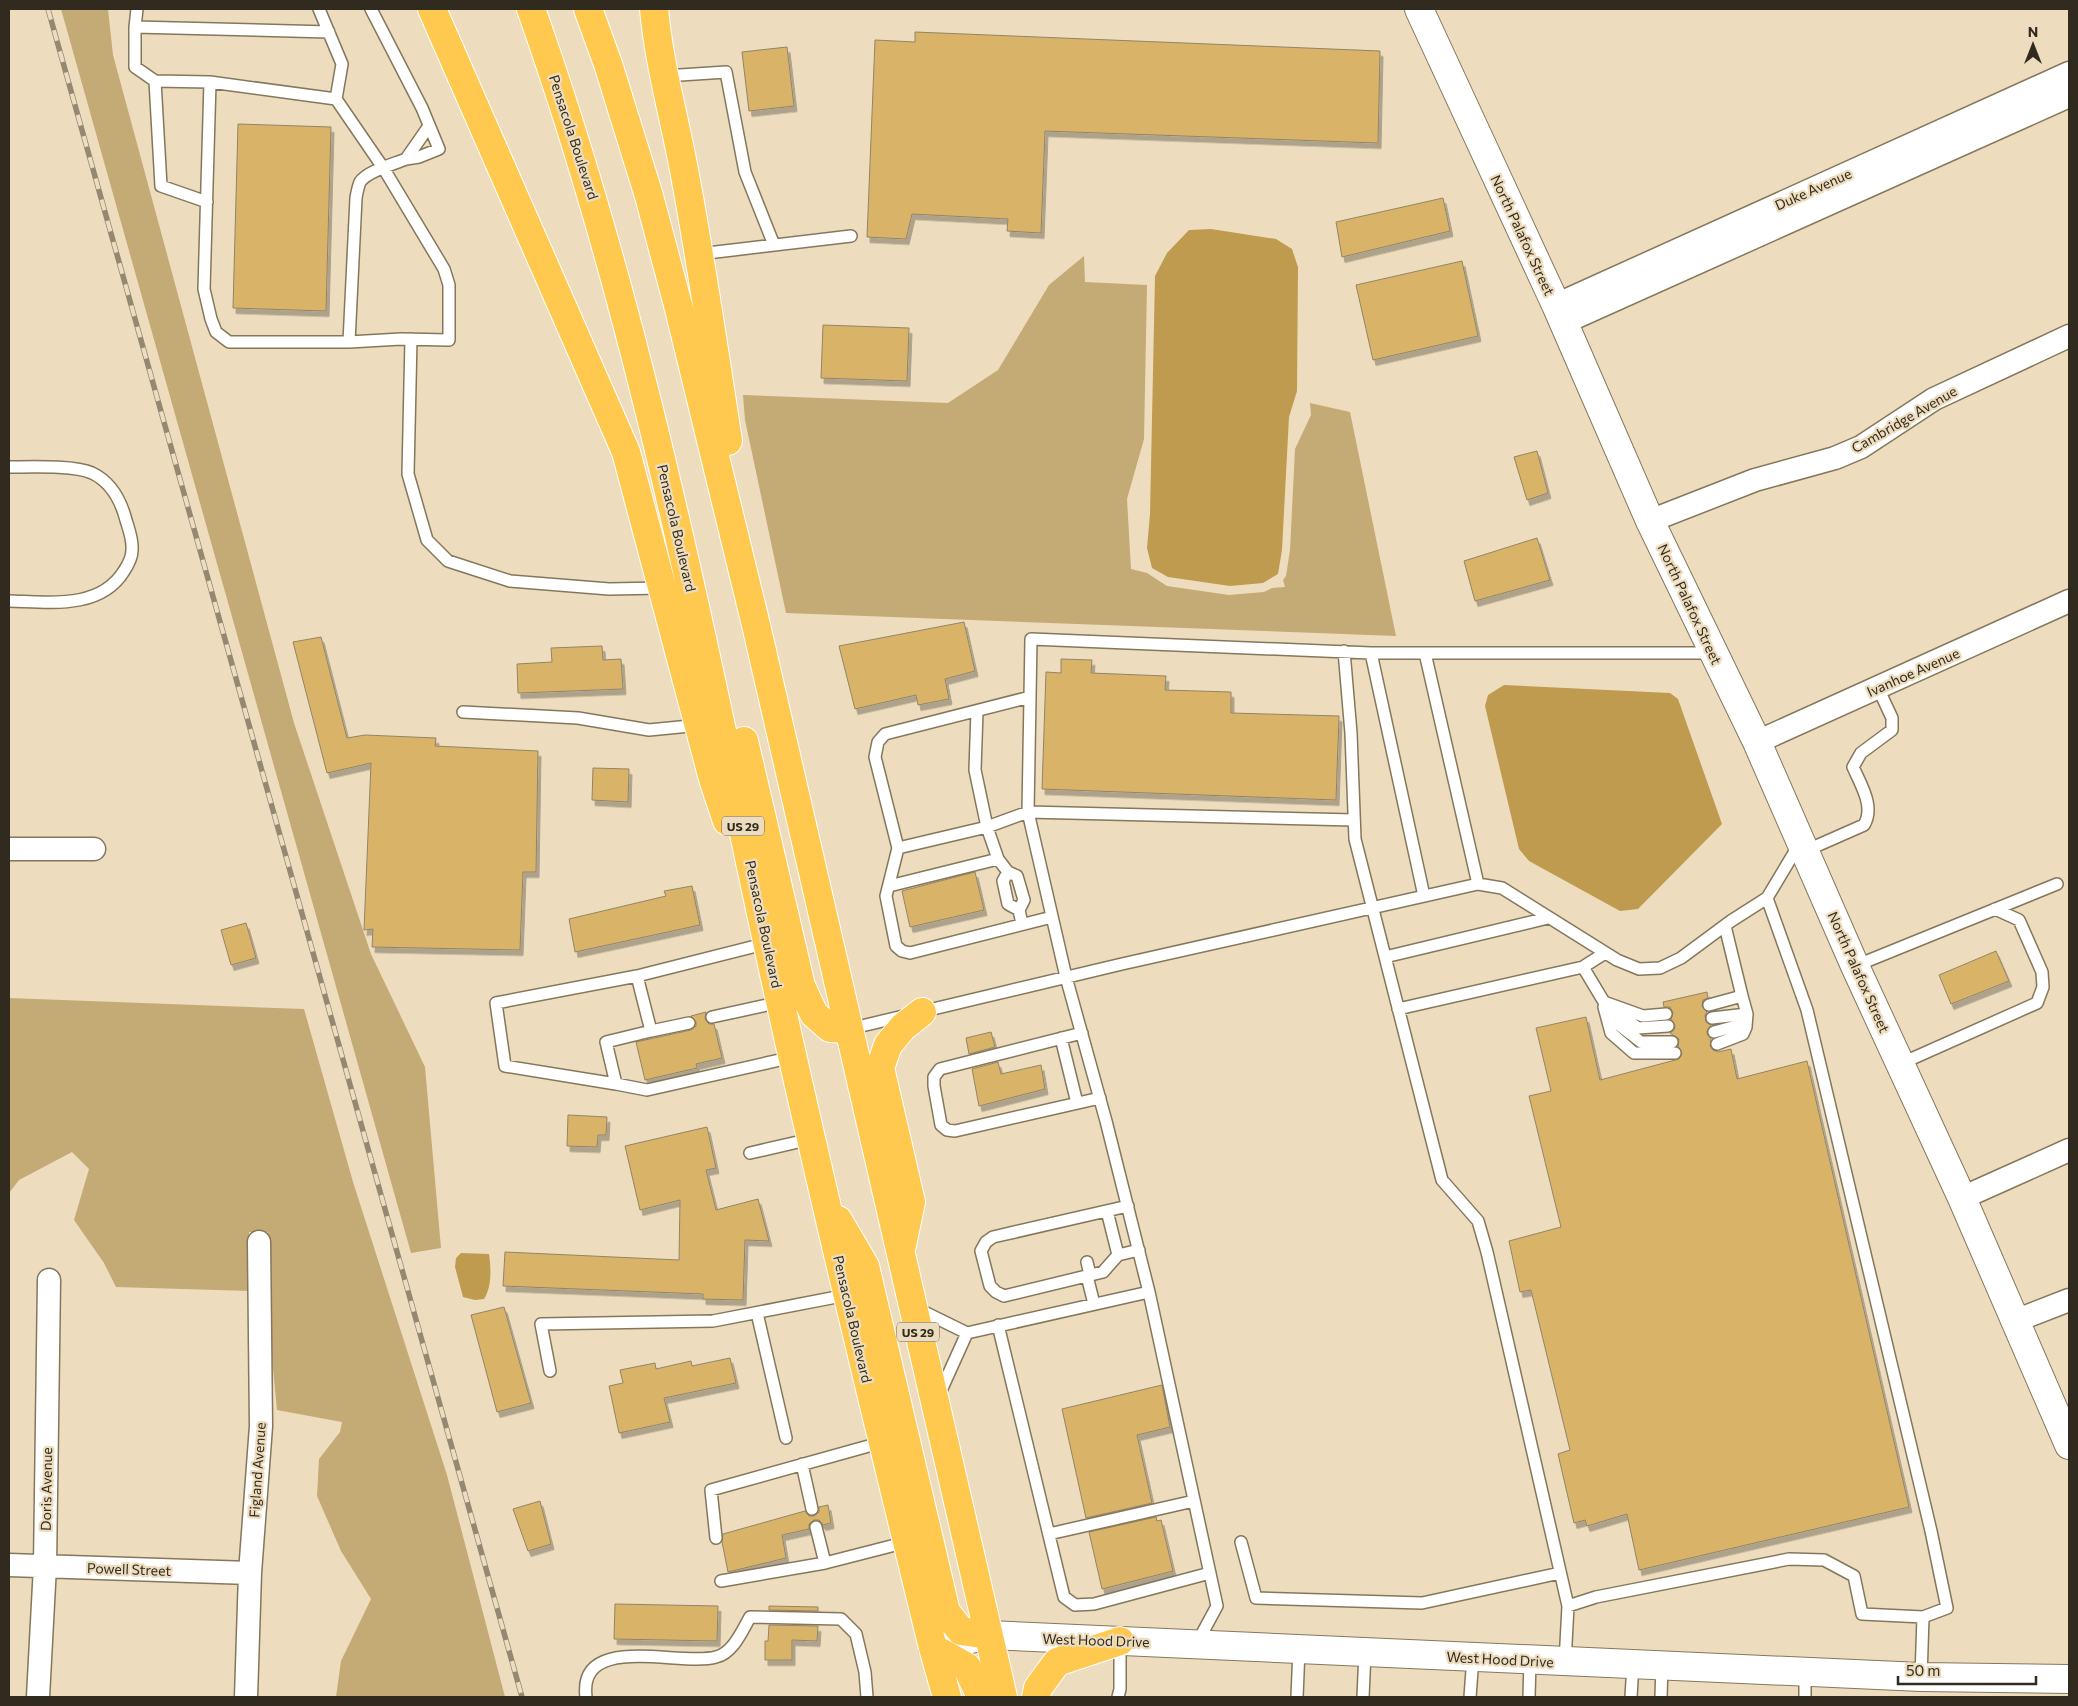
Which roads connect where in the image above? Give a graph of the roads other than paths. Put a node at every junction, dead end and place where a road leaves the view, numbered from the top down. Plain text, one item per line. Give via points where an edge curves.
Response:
1 (137, 9) edge
2 (319, 9) edge
3 (371, 9) edge
4 (432, 9) edge
5 (532, 9) edge
6 (588, 9) edge
7 (1419, 9) edge
8 (654, 12) edge
9 (136, 27) junction
10 (329, 32) junction
11 (2069, 72) edge
12 (663, 76) junction
13 (156, 81) junction
14 (210, 82) junction
15 (2069, 96) edge
16 (336, 99) junction
17 (429, 126) junction
18 (406, 159) junction
19 (384, 169) junction
20 (207, 202) junction
21 (851, 236) dead end
22 (774, 245) junction
23 (700, 254) junction
24 (1560, 314) junction
25 (2069, 336) edge
26 (411, 339) junction
27 (349, 342) junction
28 (9, 467) edge
29 (1650, 521) junction
30 (663, 588) junction
31 (9, 601) edge
32 (2069, 602) edge
33 (756, 625) junction
34 (1344, 651) junction
35 (1371, 653) junction
36 (1425, 653) junction
37 (1713, 653) junction
38 (713, 687) junction
39 (1878, 688) junction
40 (1030, 697) junction
41 (977, 711) junction
42 (463, 712) dead end
43 (710, 724) junction
44 (1757, 742) junction
45 (1028, 812) junction
46 (1354, 820) junction
47 (987, 827) junction
48 (1803, 846) junction
49 (898, 848) junction
50 (9, 849) edge
51 (94, 849) dead end
52 (998, 859) junction
53 (1478, 884) junction
54 (2057, 884) dead end
55 (887, 891) junction
56 (1424, 896) junction
57 (1767, 898) junction
58 (1373, 908) junction
59 (1994, 910) junction
60 (1052, 917) junction
61 (1548, 918) junction
62 (1022, 924) junction
63 (1725, 926) junction
64 (768, 943) junction
65 (1606, 953) junction
66 (1385, 957) junction
67 (1855, 966) junction
68 (1583, 967) junction
69 (637, 976) junction
70 (1066, 977) junction
71 (1742, 996) junction
72 (781, 1002) junction
73 (1604, 1002) junction
74 (1709, 1005) dead end
75 (1398, 1009) junction
76 (922, 1012) junction
77 (1666, 1014) dead end
78 (1748, 1014) junction
79 (712, 1017) dead end
80 (1712, 1018) dead end
81 (690, 1023) dead end
82 (1668, 1026) dead end
83 (848, 1029) junction
84 (651, 1032) junction
85 (1082, 1033) junction
86 (1061, 1038) junction
87 (1715, 1038) dead end
88 (1673, 1047) dead end
89 (793, 1057) junction
90 (1900, 1064) junction
91 (616, 1084) junction
92 (1100, 1098) junction
93 (1077, 1103) junction
94 (811, 1139) junction
95 (2069, 1150) edge
96 (750, 1153) dead end
97 (825, 1198) junction
98 (1962, 1198) junction
99 (1128, 1206) junction
100 (1107, 1211) junction
101 (259, 1242) dead end
102 (1139, 1250) junction
103 (900, 1253) junction
104 (1118, 1255) junction
105 (1087, 1262) dead end
106 (1048, 1272) dead end
107 (1089, 1275) junction
108 (1028, 1277) dead end
109 (49, 1280) dead end
110 (1051, 1284) junction
111 (1031, 1289) junction
112 (1149, 1292) junction
113 (847, 1295) junction
114 (2069, 1300) edge
115 (1094, 1304) junction
116 (912, 1306) junction
117 (757, 1313) junction
118 (2015, 1321) junction
119 (998, 1325) junction
120 (967, 1333) junction
121 (550, 1371) dead end
122 (935, 1404) junction
123 (786, 1438) dead end
124 (883, 1442) junction
125 (2069, 1444) edge
126 (802, 1464) junction
127 (1194, 1501) junction
128 (812, 1509) dead end
129 (816, 1527) dead end
130 (1049, 1534) junction
131 (716, 1538) dead end
132 (907, 1542) junction
133 (1241, 1542) dead end
134 (825, 1563) junction
135 (9, 1565) edge
136 (45, 1566) junction
137 (250, 1573) junction
138 (1560, 1573) junction
139 (1210, 1574) junction
140 (720, 1581) dead end
141 (1568, 1606) junction
142 (1923, 1617) junction
143 (988, 1635) junction
144 (1120, 1641) junction
145 (1197, 1644) junction
146 (933, 1648) junction
147 (1299, 1649) junction
148 (1365, 1652) junction
149 (1473, 1658) junction
150 (1530, 1660) junction
151 (1565, 1662) junction
152 (1633, 1664) junction
153 (1662, 1666) junction
154 (1921, 1677) junction
155 (2069, 1679) edge
156 (1805, 1684) edge
157 (38, 1697) edge
158 (246, 1697) edge
159 (586, 1697) edge
160 (867, 1697) edge
161 (947, 1697) edge
162 (981, 1697) edge
163 (1003, 1697) edge
164 (1036, 1697) edge
165 (1118, 1697) edge
166 (1297, 1697) edge
167 (1363, 1697) edge
168 (1470, 1697) edge
169 (1529, 1697) edge
170 (1631, 1697) edge
171 (1661, 1697) edge

1 - 9 lane
2 - 10 lane
3 - 17 lane
4 - 30 highway via 626,452
5 - 38 highway, Pensacola Boulevard / US 29 via 594,201 629,328
6 - 33 highway, US 29 via 608,64 680,309
7 - 24 main road, North Palafox Street
8 - 12 highway
9 - 10 lane
9 - 13 lane via 135,67
10 - 16 lane via 342,64
11 - 24 street, Duke Avenue
12 - 22 lane via 726,72 745,172
12 - 23 highway
13 - 14 lane
13 - 20 lane via 161,186
14 - 16 lane
14 - 20 lane
15 - 24 street, Duke Avenue
16 - 19 lane
17 - 18 lane
17 - 18 lane via 439,149 419,158
18 - 19 lane
19 - 26 lane via 444,269 449,285 449,340
19 - 27 lane via 369,174 359,184 356,198
20 - 27 lane via 204,289 216,332 230,342
21 - 22 lane
22 - 23 lane
23 - 33 highway
24 - 29 main road, North Palafox Street
25 - 29 street, Cambridge Avenue via 1934,399 1861,447 1835,458 1755,480
26 - 27 lane
26 - 30 lane via 408,474 427,540 448,561 510,581 609,589
28 - 31 lane via 82,469 102,478 119,500 132,551 120,578 87,599 68,602
29 - 37 main road, North Palafox Street
30 - 43 highway
32 - 39 street, Ivanhoe Avenue
33 - 83 highway, US 29
34 - 35 lane
34 - 40 lane via 1031,639
34 - 46 lane
35 - 36 lane
35 - 56 lane
36 - 37 lane
36 - 53 lane
37 - 44 main road, North Palafox Street
38 - 43 highway, Pensacola Boulevard / US 29
38 - 83 highway via 744,741 801,986 814,1014 830,1028
39 - 44 street, Ivanhoe Avenue
39 - 48 lane via 1892,718 1892,730 1861,753 1853,767 1867,800 1869,817 1864,825
40 - 41 lane
40 - 45 lane
41 - 47 lane via 974,770
41 - 49 lane via 885,734 878,742 876,757
42 - 43 lane via 578,718 649,730
43 - 64 highway, Pensacola Boulevard / US 29
44 - 48 main road, North Palafox Street
45 - 46 lane
45 - 47 lane
45 - 60 lane
46 - 58 lane via 1355,839
47 - 49 lane
47 - 52 lane
48 - 57 lane
48 - 67 main road, North Palafox Street
49 - 55 lane
50 - 51 street
52 - 55 lane
52 - 62 lane via 1008,872 1018,876 1024,900 1019,910
53 - 56 lane
53 - 61 lane via 1502,888
54 - 59 lane
55 - 62 lane via 896,946 910,953
56 - 58 lane
57 - 63 lane
57 - 142 lane via 1807,1010 1931,1530 1947,1608
58 - 66 lane
58 - 70 lane
59 - 67 lane
59 - 90 lane via 2019,920 2042,972 2043,987 2037,1003
60 - 62 lane
60 - 70 lane
61 - 65 lane
61 - 66 lane
63 - 65 lane via 1681,958 1660,968 1639,969
63 - 71 lane
64 - 69 lane
64 - 72 highway, Pensacola Boulevard / US 29
65 - 68 lane
66 - 75 lane
67 - 90 main road, North Palafox Street
68 - 73 lane
68 - 75 lane
69 - 84 lane
69 - 91 lane via 496,1003 505,1066
70 - 76 lane
70 - 85 lane
71 - 74 lane
71 - 78 lane
72 - 79 lane
72 - 89 highway, Pensacola Boulevard / US 29
73 - 77 lane via 1643,1016
73 - 82 lane via 1638,1028
73 - 88 lane via 1619,1025 1641,1042
75 - 138 lane via 1442,1180 1478,1221 1487,1252
76 - 83 lane
76 - 103 highway via 888,1044 880,1068 911,1202
78 - 80 lane
78 - 87 lane via 1736,1026
81 - 84 lane
83 - 103 highway, US 29
84 - 91 lane via 606,1042
85 - 86 lane
85 - 92 lane
86 - 93 lane
86 - 93 lane via 940,1069 934,1076 934,1086 941,1125 955,1131
89 - 91 lane via 646,1090
89 - 94 highway, Pensacola Boulevard / US 29
90 - 98 main road, North Palafox Street
92 - 93 lane
92 - 99 lane
94 - 96 lane
94 - 97 highway, Pensacola Boulevard / US 29
95 - 98 street
97 - 113 highway, Pensacola Boulevard / US 29
97 - 143 highway via 865,1266 946,1612 961,1631
98 - 118 main road, North Palafox Street
99 - 100 lane
99 - 102 lane
100 - 104 lane
100 - 111 lane via 1077,1222 1018,1236 993,1237 986,1242 981,1251 990,1286 1004,1296
101 - 137 street, Figland Avenue via 261,1426
102 - 104 lane
102 - 112 lane
103 - 116 highway, US 29
104 - 107 lane via 1103,1272
105 - 107 lane
106 - 110 lane
107 - 110 lane via 1070,1274
107 - 115 lane
108 - 111 lane
109 - 136 street, Doris Avenue
110 - 111 lane
112 - 115 lane
112 - 127 lane
113 - 117 lane
113 - 124 highway, Pensacola Boulevard / US 29
114 - 118 street
115 - 119 lane
116 - 120 lane
116 - 122 highway, US 29
117 - 121 lane via 713,1321 541,1324
117 - 123 lane
118 - 125 main road, North Palafox Street
119 - 120 lane
119 - 130 lane
120 - 122 lane
122 - 143 highway, US 29
124 - 126 lane
124 - 132 highway, Pensacola Boulevard / US 29
126 - 128 lane
126 - 131 lane via 711,1490
127 - 130 lane
127 - 139 lane
129 - 134 lane
130 - 139 lane via 1064,1597 1075,1605 1094,1604
132 - 134 lane
132 - 146 highway, Pensacola Boulevard / US 29
133 - 138 lane via 1256,1598 1422,1603
134 - 140 lane
135 - 136 street, Powell Street
136 - 137 street, Powell Street
136 - 157 street, Doris Avenue
137 - 158 street, Figland Avenue
138 - 141 lane
139 - 145 lane via 1217,1606
141 - 142 lane via 1596,1597 1789,1559 1824,1560 1854,1576 1862,1614
141 - 151 lane
142 - 154 lane
143 - 144 main road, West Hood Drive
143 - 146 main road, West Hood Drive
143 - 163 highway, US 29
144 - 145 main road, West Hood Drive
144 - 164 highway via 1057,1662 1038,1688
144 - 165 lane
145 - 147 main road, West Hood Drive
146 - 161 highway, Pensacola Boulevard / US 29
146 - 162 highway via 967,1667
147 - 148 main road, West Hood Drive
147 - 166 lane
148 - 149 main road, West Hood Drive
148 - 167 lane
149 - 150 main road, West Hood Drive
149 - 168 lane
150 - 151 main road, West Hood Drive
150 - 169 lane
151 - 152 main road, West Hood Drive
152 - 153 main road, West Hood Drive
152 - 170 lane
153 - 156 main road, West Hood Drive
153 - 171 lane
154 - 155 main road, West Hood Drive
154 - 156 main road, West Hood Drive
159 - 160 lane via 585,1686 599,1664 628,1656 717,1658 732,1646 750,1617 841,1619 856,1634 866,1672

